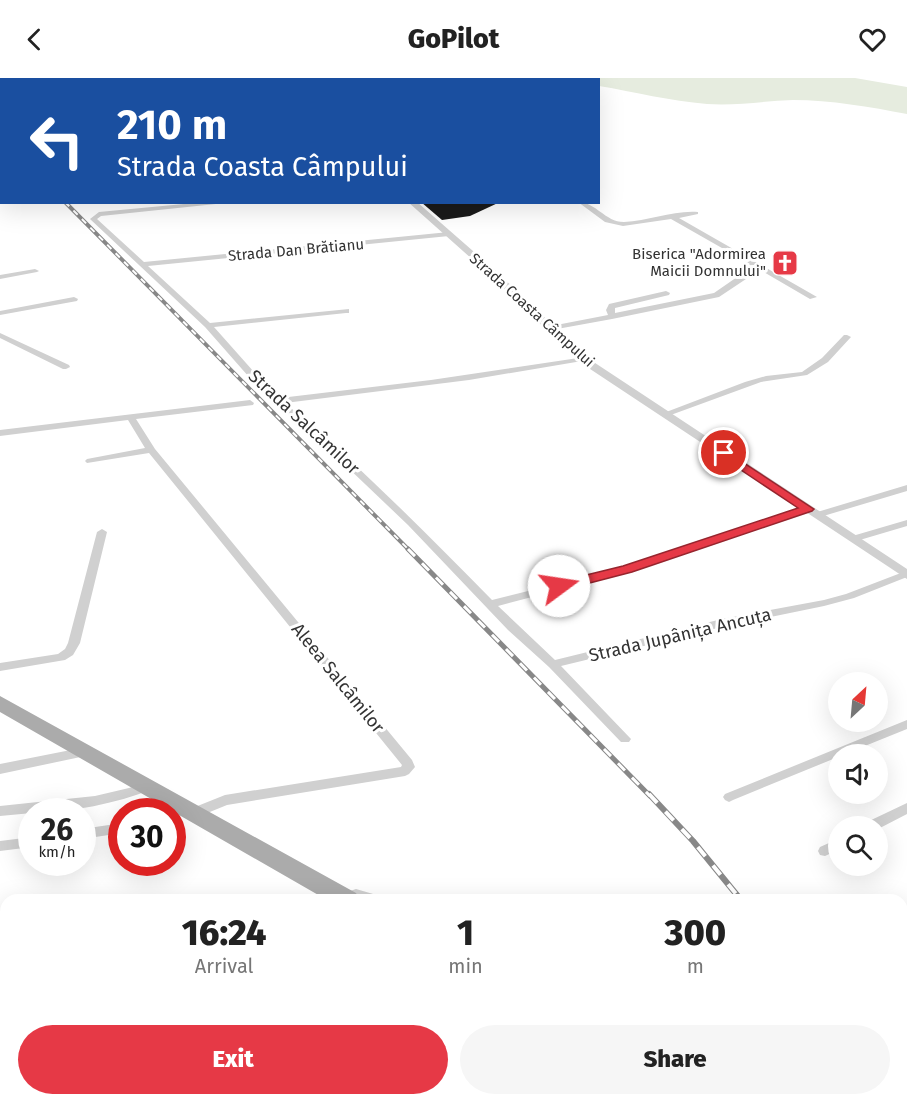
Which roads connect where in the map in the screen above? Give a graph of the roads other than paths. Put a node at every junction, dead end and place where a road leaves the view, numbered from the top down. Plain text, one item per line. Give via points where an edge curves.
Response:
1 (126, 204) edge
2 (193, 204) edge
3 (414, 204) edge
4 (584, 204) edge
5 (174, 205) edge
6 (127, 212) junction
7 (696, 213) dead end
8 (673, 217) junction
9 (449, 234) junction
10 (755, 262) junction
11 (142, 264) junction
12 (35, 271) dead end
13 (0, 277) edge
14 (666, 293) dead end
15 (813, 297) dead end
16 (74, 299) dead end
17 (346, 311) dead end
18 (0, 313) edge
19 (612, 317) junction
20 (208, 325) junction
21 (549, 329) junction
22 (0, 335) edge
23 (847, 337) dead end
24 (582, 359) junction
25 (66, 367) dead end
26 (279, 401) junction
27 (250, 403) dead end
28 (665, 414) junction
29 (130, 417) junction
30 (0, 433) edge
31 (151, 450) junction
32 (90, 461) dead end
33 (907, 488) edge
34 (812, 512) junction
35 (907, 523) edge
36 (102, 532) dead end
37 (853, 539) junction
38 (907, 575) edge
39 (491, 604) junction
40 (553, 664) junction
41 (0, 667) edge
42 (0, 703) edge
43 (907, 724) edge
44 (625, 739) dead end
45 (86, 752) junction
46 (0, 769) edge
47 (148, 786) junction
48 (729, 797) dead end
49 (165, 798) edge
50 (907, 808) edge
51 (0, 811) edge
52 (186, 811) edge
53 (186, 813) edge
54 (888, 818) edge
55 (18, 844) edge
56 (0, 846) edge
57 (828, 849) edge
58 (825, 851) dead end
59 (336, 894) edge

1 - 6 street
2 - 5 street
3 - 9 street, Strada Coasta Câmpului
4 - 8 street via 615,223
5 - 6 street
6 - 11 street, Strada Salcâmilor via 93,219
7 - 8 street
8 - 10 street
9 - 11 street, Strada Dan Brătianu
9 - 21 street, Strada Coasta Câmpului
10 - 15 street
10 - 19 street via 743,278 716,295
11 - 20 street, Strada Salcâmilor
12 - 13 street
14 - 19 street via 612,306
16 - 18 street
17 - 20 street
19 - 21 street
20 - 26 street, Strada Salcâmilor
21 - 24 street, Strada Coasta Câmpului
22 - 25 street
23 - 28 street via 802,374 734,387
24 - 26 street via 435,383
24 - 28 street, Strada Coasta Câmpului
26 - 39 street, Strada Salcâmilor via 326,441
27 - 29 street
28 - 34 street, Strada Coasta Câmpului
29 - 30 street
29 - 31 street, Aleea Salcâmilor
31 - 32 street
31 - 52 street, Aleea Salcâmilor via 409,767 405,771 225,800
33 - 34 street
34 - 37 street, Strada Coasta Câmpului
34 - 39 street via 627,569
35 - 37 street
36 - 41 street via 69,652 61,657
37 - 38 street, Strada Coasta Câmpului
38 - 40 street, Strada Jupânița Ancuța via 842,598
39 - 40 street, Strada Salcâmilor
40 - 44 street, Strada Jupânița Ancuța
42 - 45 main road
43 - 48 street
45 - 46 street
45 - 47 main road
47 - 49 main road
47 - 51 street via 104,800
50 - 54 street
53 - 59 main road
55 - 56 street
57 - 58 street

